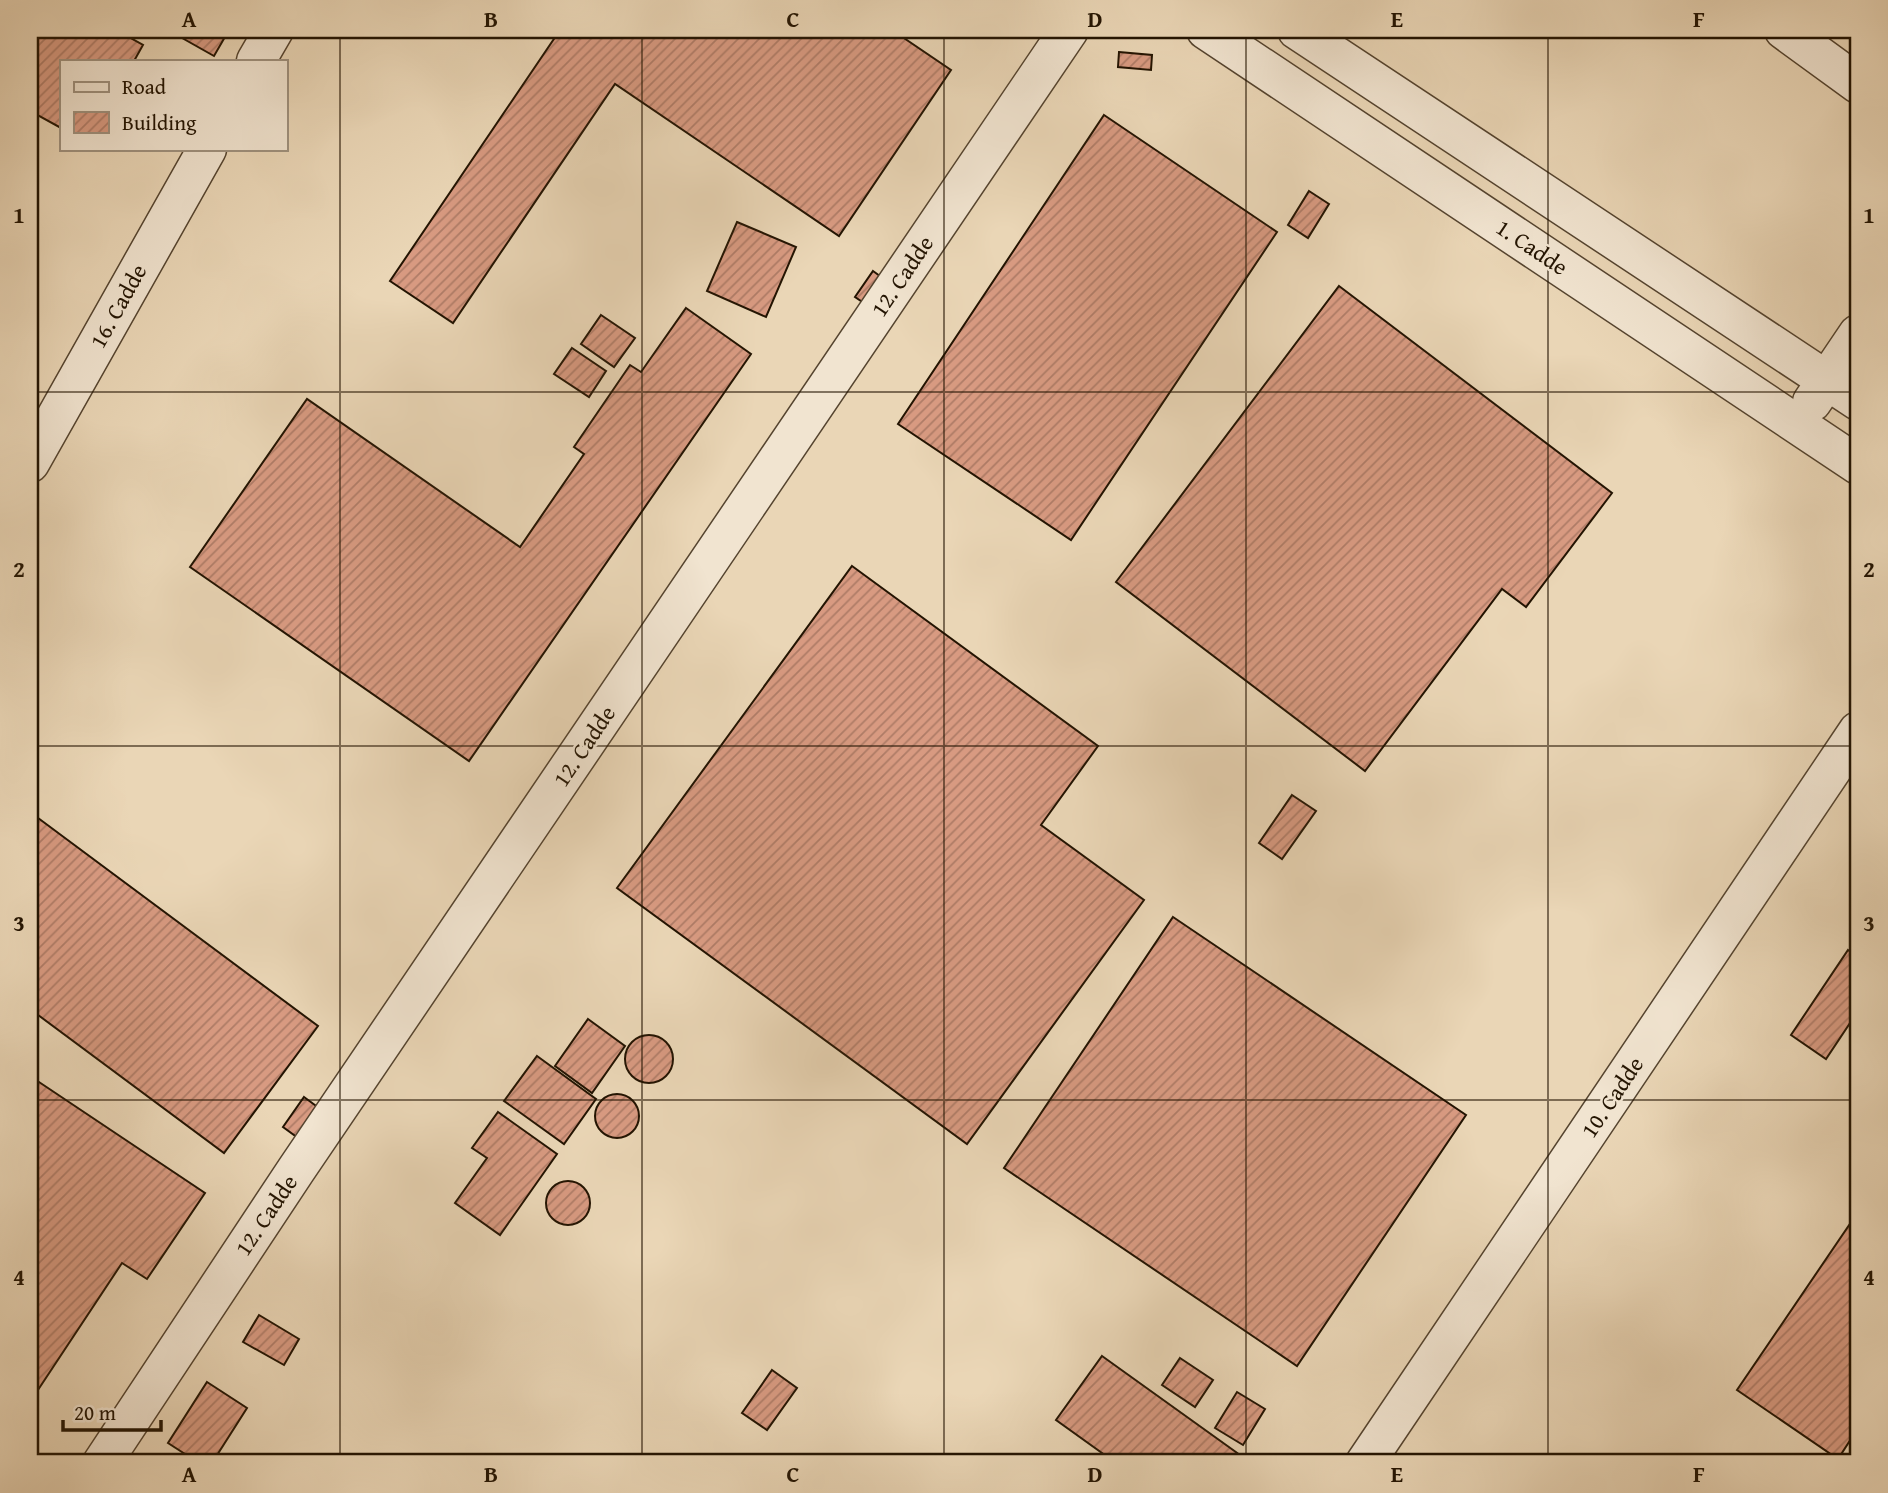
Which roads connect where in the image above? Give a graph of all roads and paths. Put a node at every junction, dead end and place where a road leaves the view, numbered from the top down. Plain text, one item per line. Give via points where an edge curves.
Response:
1 (274, 30) edge
2 (1069, 30) edge
3 (1206, 30) edge
4 (1297, 30) edge
5 (1784, 30) edge
6 (257, 60) edge
7 (1858, 84) edge
8 (206, 150) edge
9 (1858, 334) edge
10 (1827, 380) junction
11 (1858, 401) edge
12 (1798, 425) junction
13 (30, 463) edge
14 (1858, 465) edge
15 (1858, 731) edge
16 (102, 1463) edge
17 (1365, 1463) edge

1 - 6 street
2 - 16 street, 12. Cadde
3 - 12 street, 1. Cadde
4 - 10 street
5 - 7 street
8 - 13 street, 16. Cadde
9 - 10 street
10 - 11 street
10 - 12 street
12 - 14 street, 1. Cadde
15 - 17 street, 10. Cadde

